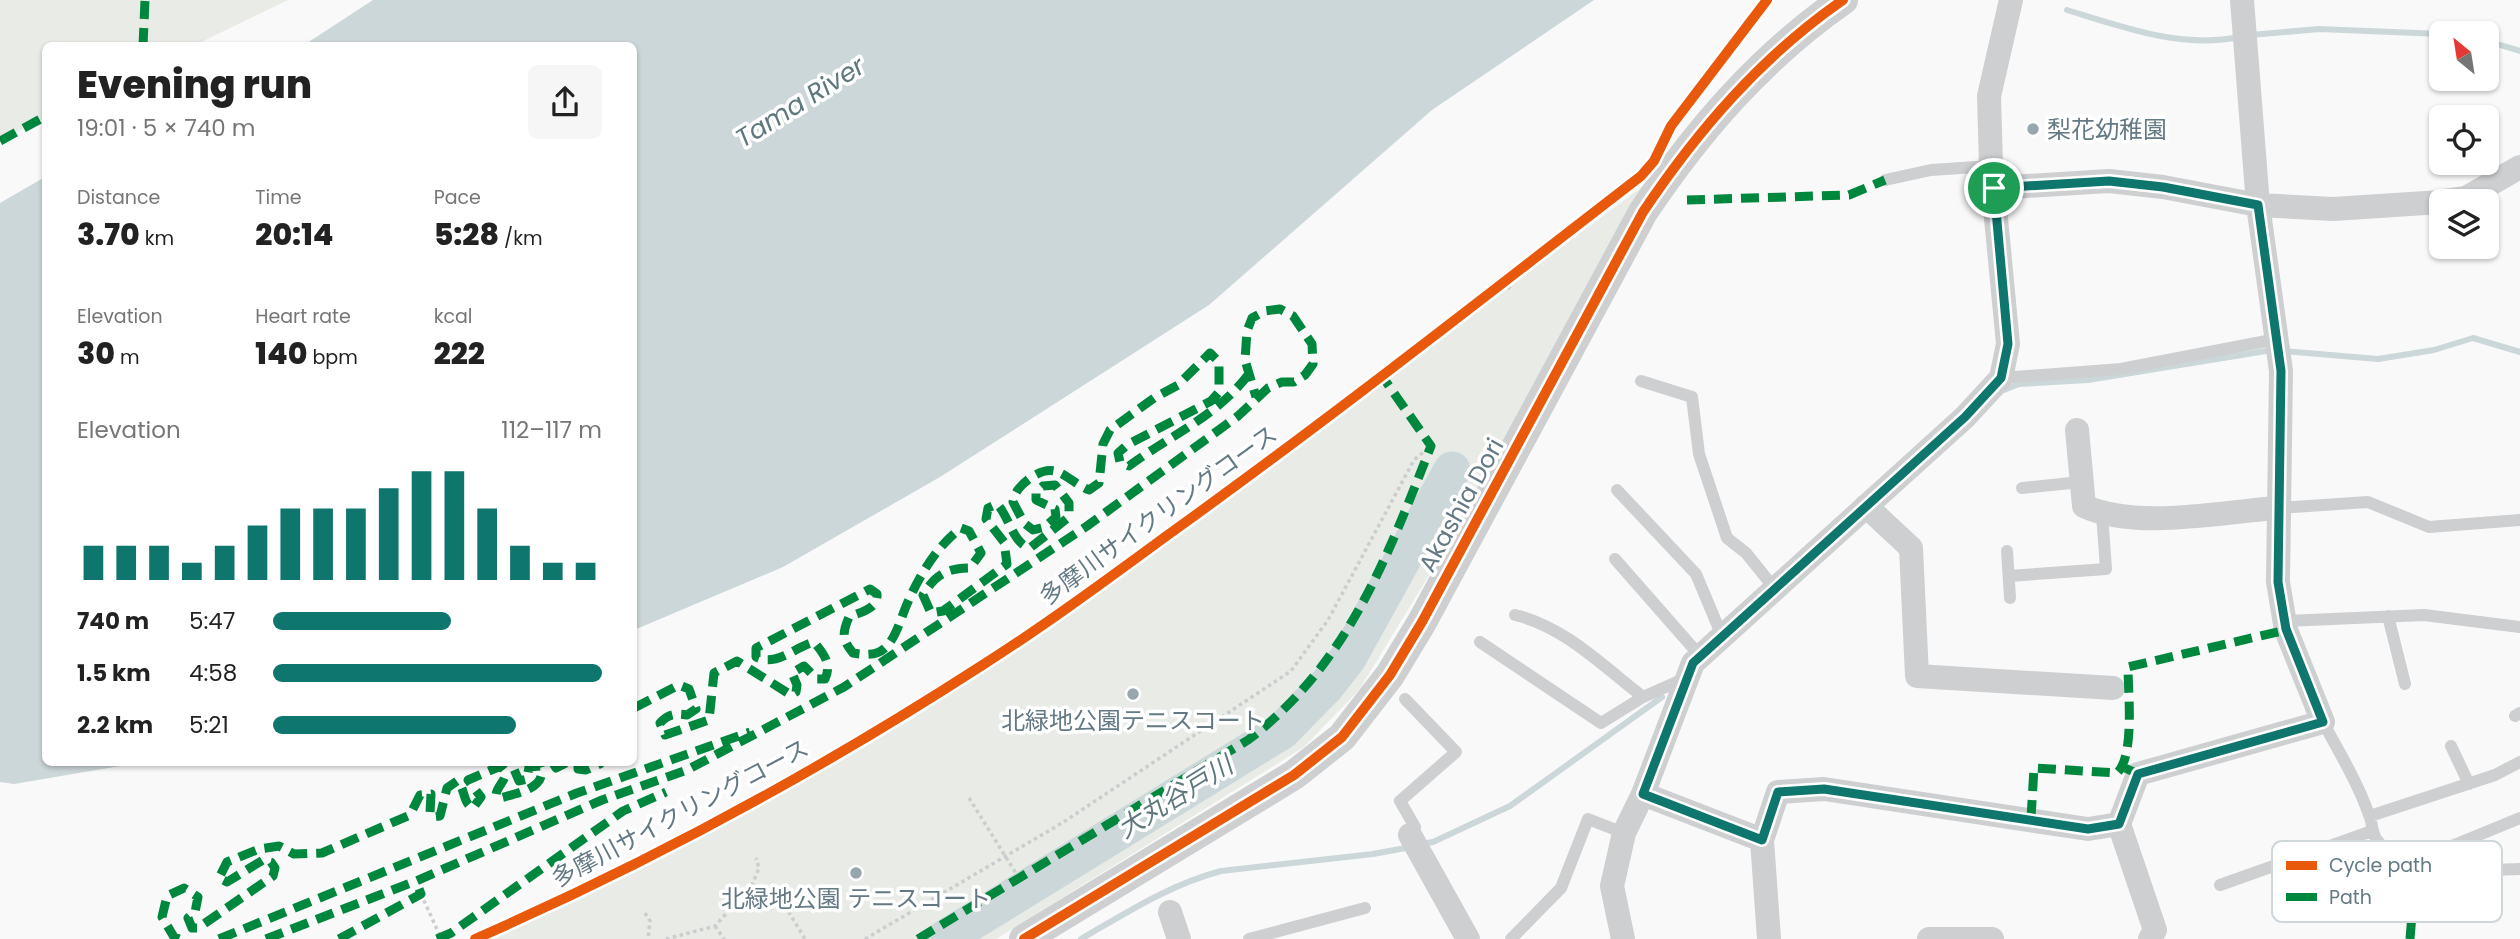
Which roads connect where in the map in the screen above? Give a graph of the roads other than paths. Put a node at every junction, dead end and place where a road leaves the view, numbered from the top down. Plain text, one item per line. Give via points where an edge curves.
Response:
1 (1843, 0) edge
2 (2011, 0) edge
3 (2242, 0) edge
4 (2520, 167) edge
5 (1993, 177) junction
6 (1885, 180) dead end
7 (2482, 189) edge
8 (2429, 203) edge
9 (2258, 205) junction
10 (2277, 339) junction
11 (2001, 378) junction
12 (1642, 381) dead end
13 (2077, 430) dead end
14 (2081, 482) junction
15 (2022, 488) dead end
16 (1617, 490) dead end
17 (1866, 506) junction
18 (2277, 508) junction
19 (2102, 514) junction
20 (2520, 520) edge
21 (2007, 551) dead end
22 (1615, 559) dead end
23 (2008, 576) junction
24 (1775, 589) junction
25 (2010, 598) dead end
26 (1515, 615) dead end
27 (2388, 616) junction
28 (2284, 621) junction
29 (2520, 627) edge
30 (1722, 636) junction
31 (1480, 642) dead end
32 (1701, 657) junction
33 (1687, 678) junction
34 (2405, 684) dead end
35 (2113, 688) dead end
36 (1643, 697) junction
37 (1405, 698) dead end
38 (2323, 722) junction
39 (2451, 746) dead end
40 (2520, 762) edge
41 (2469, 784) junction
42 (1643, 794) junction
43 (2370, 816) junction
44 (2520, 818) edge
45 (2119, 824) junction
46 (2372, 831) junction
47 (1624, 833) junction
48 (1762, 840) junction
49 (2344, 841) edge
50 (2377, 841) edge
51 (2464, 841) edge
52 (1415, 845) joint
53 (2272, 867) edge
54 (2520, 869) edge
55 (2502, 870) edge
56 (2220, 885) dead end
57 (1365, 908) dead end
58 (1170, 912) dead end
59 (1024, 939) edge
60 (1179, 939) edge
61 (1249, 939) edge
62 (1468, 939) edge
63 (1511, 939) edge
64 (1623, 939) edge
65 (1769, 939) edge
66 (1938, 939) edge
67 (1992, 939) edge
68 (2150, 939) edge

1 - 59 street, Akashia Dori via 1768,60 1682,154 1643,212 1422,622 1390,675 1342,737 1294,775
2 - 5 street via 1989,96
3 - 9 street
4 - 7 street
5 - 6 lane via 1931,170
5 - 9 street via 2109,181
5 - 11 street via 2008,344
8 - 9 street via 2333,209
9 - 10 street
10 - 11 lane via 2121,369
10 - 18 street via 2282,391
11 - 17 street via 1965,417
12 - 24 lane via 1692,397 1699,454 1727,538 1746,553
13 - 14 street
14 - 15 lane
14 - 19 street via 2084,506
16 - 30 lane via 1696,574
17 - 24 street
17 - 35 street via 1911,548 1917,676
18 - 19 street via 2144,517
18 - 20 lane via 2368,502 2429,527
18 - 28 street via 2278,582
19 - 23 lane via 2106,569
21 - 23 lane
22 - 32 lane
23 - 25 lane
24 - 30 street
26 - 36 lane via 1560,633
27 - 28 lane
27 - 29 lane via 2424,615
27 - 34 lane
28 - 38 street
30 - 32 street
31 - 36 lane via 1601,723
32 - 33 street
33 - 36 lane
33 - 42 street
37 - 52 lane via 1457,752 1400,801 1415,827
38 - 43 lane
38 - 45 street via 2138,774
39 - 41 lane
40 - 41 lane
41 - 43 lane
42 - 47 street
42 - 48 street
43 - 46 lane
44 - 51 lane
45 - 48 street via 2088,829 1824,789 1778,792
45 - 68 street via 2155,930
46 - 49 lane
46 - 50 lane
47 - 63 lane via 1588,818 1561,888
47 - 64 street via 1612,886
48 - 65 street
52 - 62 street
53 - 56 lane
54 - 55 lane
57 - 61 lane
58 - 60 street
66 - 67 street

